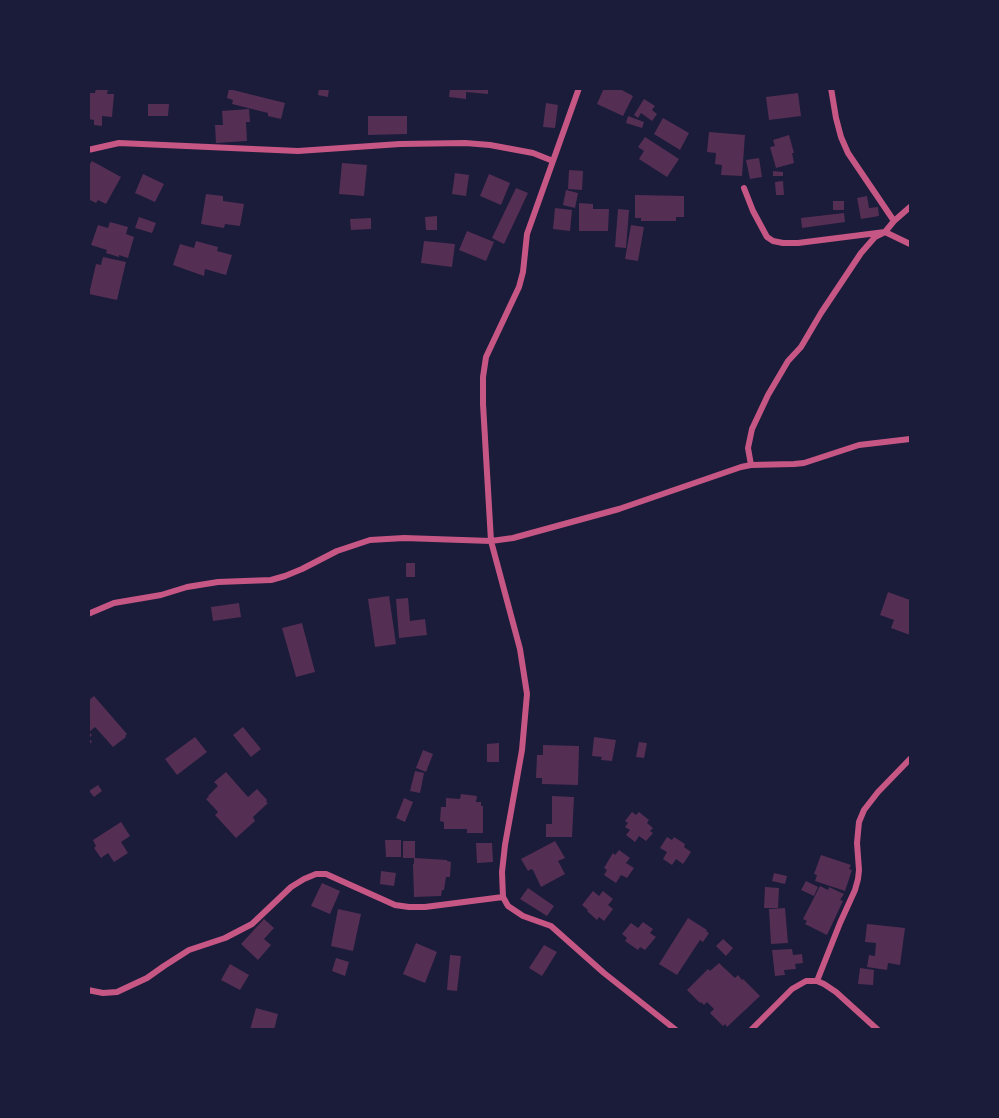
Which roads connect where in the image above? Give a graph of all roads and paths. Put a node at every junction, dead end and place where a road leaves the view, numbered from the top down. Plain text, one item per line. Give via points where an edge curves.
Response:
1 (579, 88) edge
2 (831, 88) edge
3 (88, 150) edge
4 (553, 161) junction
5 (744, 188) dead end
6 (910, 207) edge
7 (894, 221) junction
8 (885, 232) junction
9 (910, 244) edge
10 (910, 439) edge
11 (751, 465) junction
12 (491, 542) junction
13 (88, 614) edge
14 (910, 759) edge
15 (503, 897) junction
16 (817, 981) junction
17 (88, 990) edge
18 (676, 1029) edge
19 (751, 1029) edge
20 (878, 1029) edge

1 - 4 street
2 - 7 street via 848,153
3 - 4 street via 119,143 297,151 465,143 533,153
4 - 12 street via 527,234 519,286 486,357 483,404
5 - 8 street via 767,237 773,241 798,243
6 - 7 street
7 - 8 street
8 - 9 street
8 - 11 street via 875,237 855,261 778,378 752,429 748,448
10 - 11 street via 859,445 804,463
11 - 12 street via 619,508
12 - 13 street via 370,540 285,576 188,587 114,603
12 - 15 street via 520,649 527,694 522,750 505,845
14 - 16 street via 864,810 859,822 855,890
15 - 17 street via 409,907 395,905 326,874 316,874 291,887 252,924 189,950 147,978 117,992
15 - 18 street via 508,906 523,916 551,926
16 - 19 street via 806,981 792,989
16 - 20 street via 836,992

